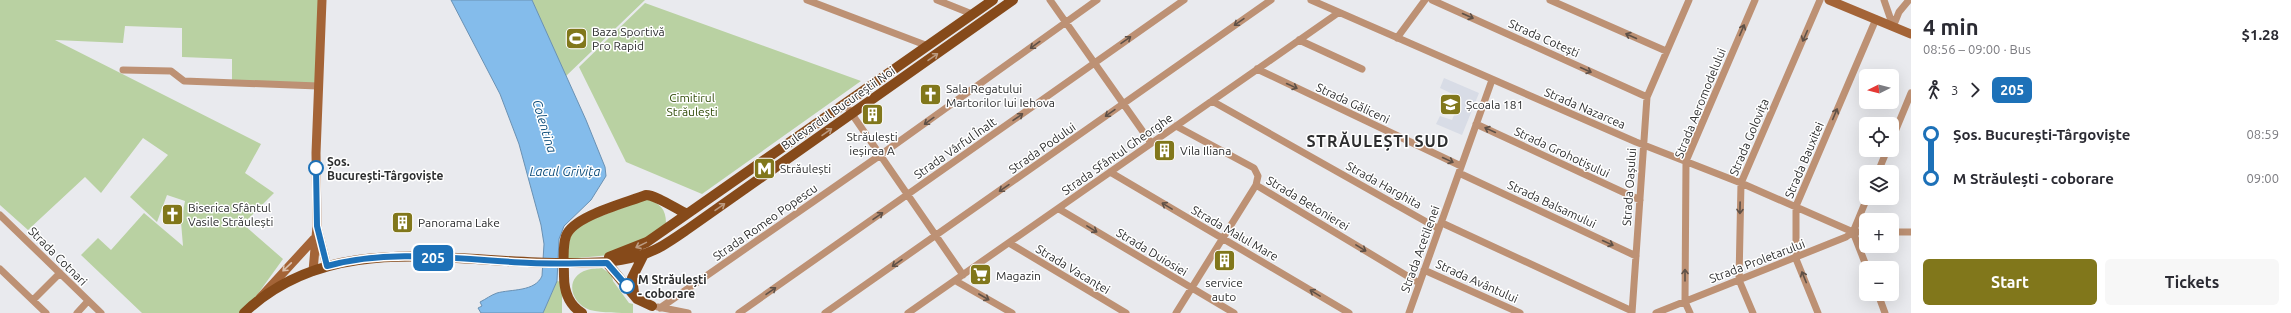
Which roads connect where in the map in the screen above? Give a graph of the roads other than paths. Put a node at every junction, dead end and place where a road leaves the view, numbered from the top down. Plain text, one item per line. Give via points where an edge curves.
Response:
1 (322, 0) edge
2 (807, 0) edge
3 (937, 0) edge
4 (993, 0) edge
5 (1013, 0) edge
6 (1050, 0) edge
7 (1097, 0) edge
8 (1184, 0) edge
9 (1271, 0) edge
10 (1311, 0) edge
11 (1425, 0) edge
12 (1432, 0) edge
13 (1550, 0) edge
14 (1689, 0) edge
15 (1755, 0) edge
16 (1820, 0) edge
17 (1828, 0) edge
18 (1884, 0) edge
19 (1908, 0) edge
20 (1338, 13) junction
21 (972, 14) junction
22 (1876, 20) junction
23 (1066, 22) junction
24 (1893, 27) junction
25 (1911, 34) edge
26 (1397, 38) junction
27 (1299, 40) junction
28 (928, 46) junction
29 (1666, 51) junction
30 (1094, 62) junction
31 (1257, 69) junction
32 (1362, 69) dead end
33 (123, 70) dead end
34 (1492, 80) junction
35 (318, 86) junction
36 (1911, 93) edge
37 (1647, 97) junction
38 (1212, 101) junction
39 (845, 104) junction
40 (1123, 104) junction
41 (852, 115) junction
42 (1899, 122) edge
43 (1476, 124) junction
44 (1176, 126) junction
45 (1151, 143) junction
46 (1643, 144) junction
47 (880, 156) junction
48 (1686, 161) junction
49 (1460, 169) junction
50 (1110, 172) junction
51 (1740, 183) junction
52 (1256, 185) junction
53 (907, 196) junction
54 (1640, 200) junction
55 (1864, 205) edge
56 (668, 206) junction
57 (1796, 206) junction
58 (1059, 209) junction
59 (688, 214) junction
60 (0, 215) edge
61 (317, 226) junction
62 (670, 226) junction
63 (1440, 226) junction
64 (1853, 232) junction
65 (1859, 232) edge
66 (1899, 232) edge
67 (1911, 232) edge
68 (935, 236) junction
69 (1222, 238) junction
70 (314, 239) junction
71 (1009, 243) junction
72 (644, 254) junction
73 (1636, 256) junction
74 (1796, 259) junction
75 (1864, 261) edge
76 (583, 263) junction
77 (607, 263) junction
78 (327, 266) junction
79 (0, 268) edge
80 (313, 270) junction
81 (1424, 270) junction
82 (60, 273) junction
83 (963, 275) junction
84 (1739, 280) junction
85 (956, 281) junction
86 (1419, 283) junction
87 (1191, 288) junction
88 (634, 295) junction
89 (33, 300) junction
90 (258, 300) junction
91 (1881, 301) edge
92 (88, 302) junction
93 (1685, 302) junction
94 (652, 309) edge
95 (1411, 312) edge
96 (1632, 312) edge
97 (46, 313) edge
98 (77, 313) edge
99 (101, 313) edge
100 (244, 313) edge
101 (582, 313) edge
102 (688, 313) edge
103 (739, 313) edge
104 (824, 313) edge
105 (908, 313) edge
106 (1012, 313) edge
107 (1126, 313) edge
108 (1176, 313) edge
109 (1234, 313) edge
110 (1349, 313) edge
111 (1520, 313) edge
112 (1656, 313) edge
113 (1690, 313) edge
114 (1753, 313) edge
115 (1818, 313) edge
116 (1885, 313) edge

1 - 35 main road
2 - 28 street
3 - 21 street
4 - 21 main road, Bulevardul Bucureștii Noi
41 -> 5 main road, Bulevardul Bucureștii Noi
6 - 23 street
7 - 23 street, Strada Romeo Popescu
30 -> 8 street, Strada Vârful Înalt
9 -> 40 street, Strada Podului
10 - 20 street, Strada Nazarcea
11 - 26 street
12 -> 37 street, Strada Cotești
29 -> 13 street
14 - 29 street, Strada Oașului
48 -> 15 street, Strada Aeromodelului
16 -> 51 street, Strada Golovița
17 - 22 main road
18 - 24 street
19 - 24 street via 1899,12
20 - 26 street, Strada Nazarcea
20 - 27 street, Strada Sfântul Gheorghe
21 - 28 main road, Bulevardul Bucureștii Noi
22 - 24 main road
57 -> 22 street, Strada Bauxitei
23 - 30 street
23 -> 47 street, Strada Romeo Popescu
24 - 25 main road
26 - 34 street, Strada Nazarcea
27 - 31 street, Strada Sfântul Gheorghe
27 - 32 street
28 - 39 main road, Bulevardul Bucureștii Noi
29 - 37 street, Strada Oașului
30 - 40 street
53 -> 30 street, Strada Vârful Înalt
31 - 38 street, Strada Sfântul Gheorghe
31 -> 49 street, Strada Găliceni
33 - 35 street via 171,71 184,81
34 - 43 street, Strada Acetilenei
34 - 46 street, Strada Nazarcea
35 - 61 main road
36 - 42 street
37 - 46 street, Strada Oașului
38 - 44 street, Strada Sfântul Gheorghe
38 - 63 street, Strada Harghita
39 - 41 street
39 - 59 main road, Bulevardul Bucureștii Noi
40 - 45 street
40 -> 68 street, Strada Podului
41 - 47 street
72 -> 41 main road, Bulevardul Bucureștii Noi via 688,229
43 - 49 street, Strada Acetilenei
54 -> 43 street, Strada Grohotișului
44 - 45 street, Strada Sfântul Gheorghe
44 - 52 street, Strada Betonierei via 1254,168 1258,176
45 - 50 street, Strada Sfântul Gheorghe
46 - 48 street, Strada Nazarcea
46 - 54 street, Strada Oașului
47 - 53 street
47 - 94 street, Strada Romeo Popescu
48 - 51 street, Strada Nazarcea
93 -> 48 street, Strada Aeromodelului
49 - 63 street, Strada Acetilenei
49 -> 73 street, Strada Balsamului
50 - 58 street, Strada Sfântul Gheorghe
69 -> 50 street, Strada Malul Mare
51 - 57 street, Strada Nazarcea
51 -> 84 street, Strada Golovița
52 - 69 street
52 -> 86 street, Strada Betonierei
53 - 68 street
103 -> 53 street, Strada Vârful Înalt
54 - 73 street, Strada Oașului
55 - 64 street
56 - 59 main road
56 - 62 main road
56 - 101 main road via 655,196 646,195 586,218 570,229 564,243 565,284 570,301
57 - 64 street, Strada Nazarcea
57 - 74 street, Strada Bauxitei
58 - 71 street, Strada Sfântul Gheorghe
58 -> 87 street, Strada Duiosiei
59 - 62 main road, Bulevardul Bucureștii Noi
60 - 82 street, Strada Cotnari
61 - 70 main road
61 - 78 main road
62 -> 76 main road, Bulevardul Bucureștii Noi via 637,247
63 - 81 street, Strada Acetilenei
63 - 96 street, Strada Harghita
64 - 65 street, Strada Proletarului
64 - 74 street, Strada Proletarului
64 - 75 street
66 - 67 street
68 - 83 street
68 -> 104 street, Strada Podului
69 - 87 street
110 -> 69 street, Strada Malul Mare
70 - 80 main road
70 -> 90 main road
71 - 83 street, Strada Sfântul Gheorghe
71 - 107 street, Strada Vacanței
72 - 77 main road, Bulevardul Bucureștii Noi
72 - 88 main road via 632,278
73 - 96 street, Strada Oașului
74 - 84 street, Strada Proletarului
115 -> 74 street, Strada Bauxitei
76 - 77 main road, Bulevardul Bucureștii Noi
76 - 78 main road, Bulevardul Bucureștii Noi via 386,256
77 - 88 main road
78 - 80 main road, Bulevardul Bucureștii Noi
79 - 89 street
80 - 90 main road, Bulevardul Bucureștii Noi
81 - 86 street, Strada Acetilenei
81 - 111 street, Strada Avântului
82 - 89 street
82 - 92 street, Strada Cotnari
83 - 85 street, Strada Sfântul Gheorghe
84 - 93 street, Strada Proletarului
84 - 114 street, Strada Golovița
85 - 105 street, Strada Sfântul Gheorghe
85 -> 106 street
86 - 95 street, Strada Acetilenei
87 - 108 street
87 - 109 street, Strada Duiosiei
88 - 94 main road
89 - 97 street
90 - 100 main road, Bulevardul Bucureștii Noi
91 - 116 street
92 - 98 street
92 - 99 street, Strada Cotnari
93 - 112 street, Strada Proletarului
93 - 113 street, Strada Aeromodelului
94 - 102 street

